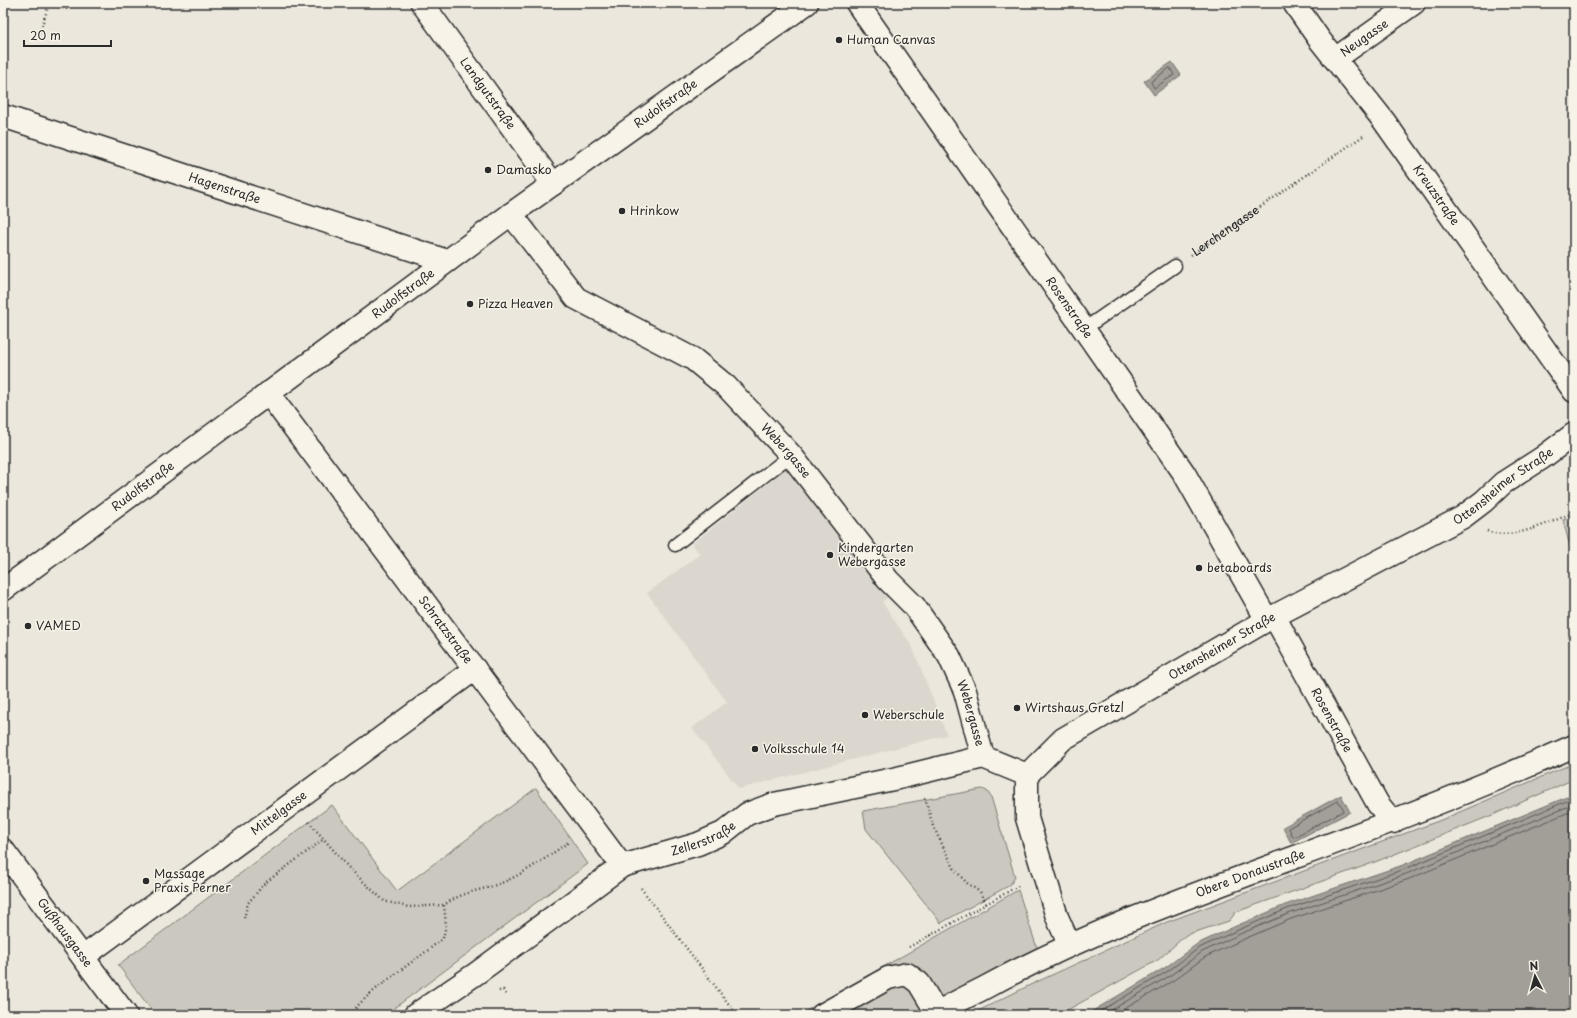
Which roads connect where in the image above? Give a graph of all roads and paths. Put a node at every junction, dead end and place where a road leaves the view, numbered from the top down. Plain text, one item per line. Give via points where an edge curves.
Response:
1 (48, 3) edge
2 (422, 3) edge
3 (807, 3) edge
4 (857, 3) edge
5 (1294, 3) edge
6 (1414, 3) edge
7 (70, 10) dead end
8 (38, 37) dead end
9 (1335, 59) junction
10 (3, 116) edge
11 (1367, 134) dead end
12 (553, 184) junction
13 (511, 214) junction
14 (446, 262) junction
15 (1175, 266) joint
16 (1084, 330) junction
17 (1574, 391) edge
18 (268, 393) junction
19 (1574, 434) edge
20 (791, 455) junction
21 (1574, 512) edge
22 (1463, 517) junction
23 (675, 545) dead end
24 (3, 590) edge
25 (1270, 618) junction
26 (475, 669) junction
27 (1574, 746) edge
28 (983, 758) junction
29 (1027, 775) junction
30 (924, 796) dead end
31 (306, 818) dead end
32 (1393, 822) junction
33 (576, 838) dead end
34 (324, 839) junction
35 (3, 850) edge
36 (622, 866) junction
37 (636, 882) dead end
38 (986, 904) dead end
39 (444, 905) junction
40 (244, 918) dead end
41 (931, 935) dead end
42 (933, 938) dead end
43 (1069, 944) junction
44 (83, 957) junction
45 (935, 1014) edge
46 (126, 1015) edge
47 (352, 1015) edge
48 (416, 1015) edge
49 (737, 1015) edge
50 (822, 1015) edge

1 - 7 path
1 - 8 path
2 - 12 street, Landgutstraße
3 - 12 street, Rudolfstraße
4 - 16 street, Rosenstraße
5 - 9 street, Kreuzstraße
6 - 9 street, Neugasse
9 - 17 street, Kreuzstraße via 1384,121
10 - 14 street, Hagenstraße
11 - 15 path, Lerchengasse
12 - 13 street, Rudolfstraße
13 - 14 street, Rudolfstraße
13 - 20 street, Webergasse via 576,298 693,359 726,386
14 - 18 street, Rudolfstraße
15 - 16 lane
16 - 25 street, Rosenstraße via 1184,473
18 - 24 street, Rudolfstraße
18 - 26 street, Schratzstraße
19 - 22 street, Ottensheimer Straße via 1503,483
20 - 23 lane
20 - 28 street, Webergasse via 888,580 914,606 949,656 965,691
21 - 22 path via 1516,533 1496,535 1479,529
22 - 25 street, Ottensheimer Straße
25 - 29 street, Ottensheimer Straße via 1063,739
25 - 32 street, Rosenstraße via 1378,804
26 - 36 street, Schratzstraße
26 - 44 street, Mittelgasse
27 - 32 street, Obere Donaustraße
28 - 29 street
28 - 36 street, Zellerstraße via 774,804 747,814 722,833 698,844
29 - 43 street via 1027,818 1057,917
30 - 38 path via 933,826 955,870 980,892
31 - 34 path
32 - 43 street, Obere Donaustraße via 1177,900
33 - 39 path via 535,866 503,882 457,896
34 - 39 path via 349,868 384,901 408,907
34 - 40 path via 265,883 248,903
35 - 44 street, Gußhausgasse
36 - 48 street, Zellerstraße
37 - 49 path
39 - 47 path via 446,926 443,938 365,998 353,1010
41 - 42 path
43 - 45 street, Obere Donaustraße
44 - 46 street, Gußhausgasse
45 - 50 street via 919,983 907,974 888,978

